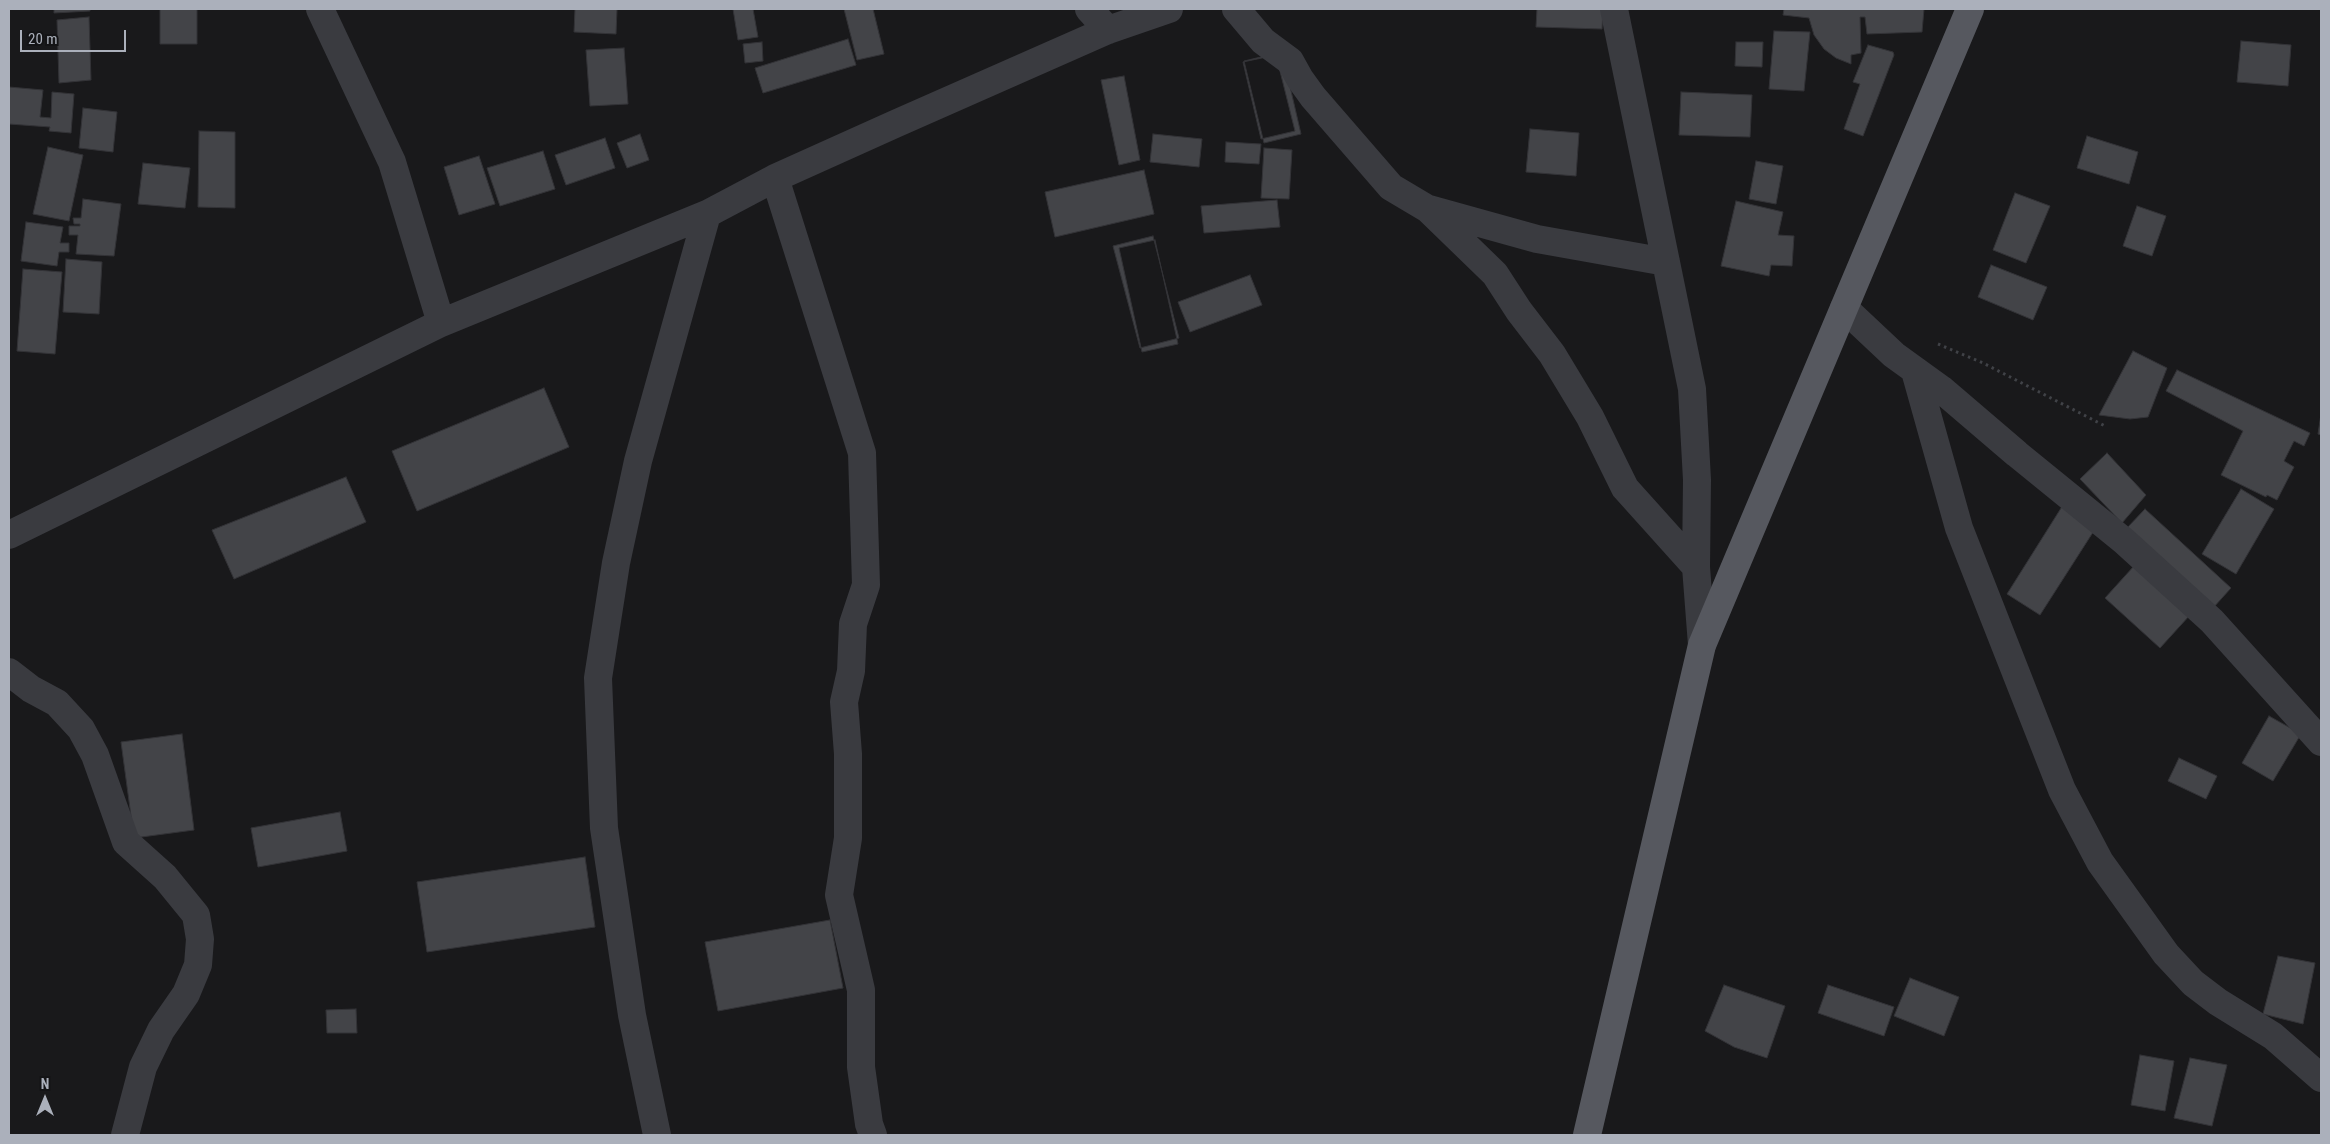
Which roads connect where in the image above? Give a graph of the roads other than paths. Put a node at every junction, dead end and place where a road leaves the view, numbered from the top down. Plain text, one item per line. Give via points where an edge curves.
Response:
1 (320, 9) edge
2 (1089, 9) edge
3 (1169, 9) edge
4 (1236, 9) edge
5 (1614, 9) edge
6 (1970, 9) edge
7 (1108, 30) junction
8 (775, 178) junction
9 (1428, 209) junction
10 (707, 214) junction
11 (1666, 262) junction
12 (1844, 308) junction
13 (442, 323) junction
14 (1905, 363) junction
15 (9, 535) edge
16 (1696, 567) junction
17 (1702, 645) junction
18 (9, 672) edge
19 (2321, 742) edge
20 (2321, 1078) edge
21 (650, 1101) junction
22 (125, 1135) edge
23 (648, 1135) edge
24 (657, 1135) edge
25 (873, 1135) edge
26 (1587, 1135) edge

1 - 13 street via 392,162
2 - 7 street
3 - 7 street
4 - 9 street via 1263,41 1290,61 1300,79 1385,181
5 - 11 street
6 - 12 main road
7 - 8 street
8 - 10 street
8 - 25 street via 862,453 866,585 853,624 851,670 844,702 848,838 840,895 861,990 861,1067
9 - 11 street via 1537,239
9 - 16 street via 1495,274 1518,311 1552,354 1590,417 1625,488
10 - 13 street
10 - 21 street via 638,461 616,563 598,678 604,828 632,1015
11 - 16 street via 1692,389 1698,480
12 - 14 street
12 - 17 main road
13 - 15 street
14 - 19 street via 1942,389 2124,541 2212,621
14 - 20 street via 1963,537 2062,790 2100,862 2166,954 2193,983 2273,1036
16 - 17 street
17 - 26 main road
18 - 22 street via 57,703 81,728 95,756 126,842 165,877 196,915 200,940 198,965 186,994 143,1067
21 - 23 street
21 - 24 street

